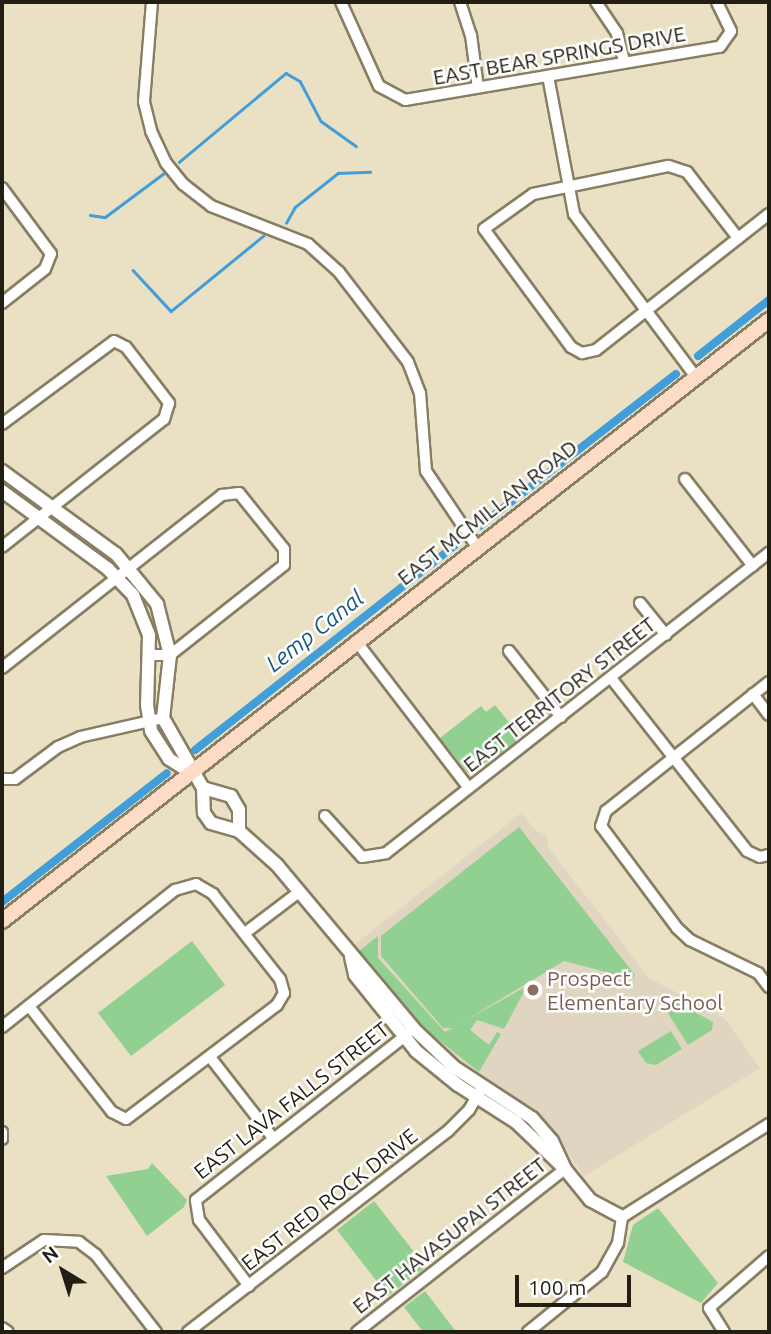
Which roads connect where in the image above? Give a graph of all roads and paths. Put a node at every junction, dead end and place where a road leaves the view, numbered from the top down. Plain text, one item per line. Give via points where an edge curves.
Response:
1 (152, 2) edge
2 (341, 2) edge
3 (460, 2) edge
4 (596, 2) edge
5 (717, 2) edge
6 (624, 62) junction
7 (548, 75) junction
8 (478, 88) junction
9 (569, 186) junction
10 (2, 188) edge
11 (769, 214) edge
12 (738, 238) junction
13 (2, 303) edge
14 (646, 311) junction
15 (769, 320) edge
16 (695, 376) junction
17 (2, 424) edge
18 (2, 471) edge
19 (685, 480) dead end
20 (2, 492) edge
21 (50, 508) junction
22 (38, 518) junction
23 (2, 547) edge
24 (477, 547) junction
25 (769, 553) edge
26 (753, 566) junction
27 (130, 567) junction
28 (117, 577) junction
29 (640, 603) dead end
30 (666, 635) junction
31 (356, 641) junction
32 (509, 651) dead end
33 (151, 655) junction
34 (170, 655) junction
35 (2, 668) edge
36 (611, 678) junction
37 (769, 682) edge
38 (753, 695) junction
39 (769, 715) edge
40 (561, 717) junction
41 (163, 718) junction
42 (148, 721) junction
43 (673, 758) junction
44 (191, 772) junction
45 (3, 779) edge
46 (203, 788) junction
47 (469, 788) junction
48 (325, 816) dead end
49 (239, 831) junction
50 (764, 856) edge
51 (299, 892) junction
52 (2, 921) edge
53 (245, 933) junction
54 (769, 987) edge
55 (29, 1006) junction
56 (2, 1027) edge
57 (408, 1033) junction
58 (210, 1056) junction
59 (479, 1091) junction
60 (769, 1124) edge
61 (273, 1138) junction
62 (565, 1169) junction
63 (622, 1217) junction
64 (769, 1256) edge
65 (2, 1268) edge
66 (249, 1286) junction
67 (2, 1328) edge
68 (8, 1332) edge
69 (156, 1332) edge
70 (188, 1332) edge
71 (357, 1332) edge
72 (528, 1332) edge
73 (724, 1332) edge

1 - 24 street via 145,102 151,131 166,163 211,206 300,240 339,272 408,362 420,393 426,471
2 - 8 street, EAST BEAR SPRINGS DRIVE via 379,86 389,94 405,100
3 - 8 street via 471,35
4 - 6 street via 617,33
5 - 6 street, EAST BEAR SPRINGS DRIVE via 729,20 730,36 720,47
6 - 7 street, EAST BEAR SPRINGS DRIVE
7 - 8 street, EAST BEAR SPRINGS DRIVE
7 - 9 street
9 - 12 street via 678,167 687,172
9 - 14 street via 574,214 585,234
9 - 14 street via 522,198 484,229 572,347 582,353 596,350
10 - 13 street via 51,254 45,269
11 - 12 street
12 - 14 street
14 - 16 street
15 - 16 main road, EAST MCMILLAN ROAD
16 - 24 main road, EAST MCMILLAN ROAD
17 - 21 street via 114,341 126,347 167,398 169,409 164,419
18 - 21 street
19 - 26 street
20 - 22 street
21 - 22 street
21 - 27 street
22 - 23 street
22 - 28 street
24 - 31 main road, EAST MCMILLAN ROAD
25 - 26 street, EAST TERRITORY STREET
26 - 30 street, EAST TERRITORY STREET
27 - 28 street
27 - 34 street via 161,614
27 - 34 street via 222,495 233,492 284,549 286,560 281,569
28 - 33 street via 144,617
28 - 35 street
29 - 30 street
30 - 36 street, EAST TERRITORY STREET
31 - 44 main road, EAST MCMILLAN ROAD
31 - 47 street
32 - 40 street
33 - 34 street
33 - 42 street
34 - 41 street
36 - 40 street, EAST TERRITORY STREET
36 - 43 street
37 - 38 street
38 - 39 street
38 - 43 street
40 - 47 street, EAST TERRITORY STREET
41 - 42 street
41 - 44 street
42 - 44 street via 163,753
42 - 45 street via 80,737 58,747 15,779
43 - 50 street via 747,852
43 - 54 street via 602,819 606,836 677,928 690,940 758,973
44 - 46 street
44 - 52 main road, EAST MCMILLAN ROAD
46 - 49 street via 202,802 211,822
46 - 49 street via 231,796 239,810
47 - 48 street, EAST TERRITORY STREET via 386,853 369,858 354,851
49 - 51 street
51 - 53 street
51 - 57 street via 351,957 366,968
53 - 55 street via 213,894 196,884 175,890
53 - 58 street via 280,979 284,993 277,1005
55 - 56 street
55 - 58 street via 120,1118 132,1116
57 - 59 street
57 - 61 street, EAST LAVA FALLS STREET
58 - 61 street
59 - 62 street via 521,1108 544,1130
59 - 66 street, EAST RED ROCK DRIVE via 448,1131
60 - 63 street
61 - 66 street, EAST LAVA FALLS STREET via 194,1204 199,1220
62 - 63 street via 590,1200
62 - 71 street, EAST HAVASUPAI STREET
63 - 72 street via 618,1243 602,1272
64 - 73 street via 709,1308
65 - 69 street via 36,1243 63,1238 91,1250
66 - 70 street, EAST RED ROCK DRIVE
67 - 68 street

